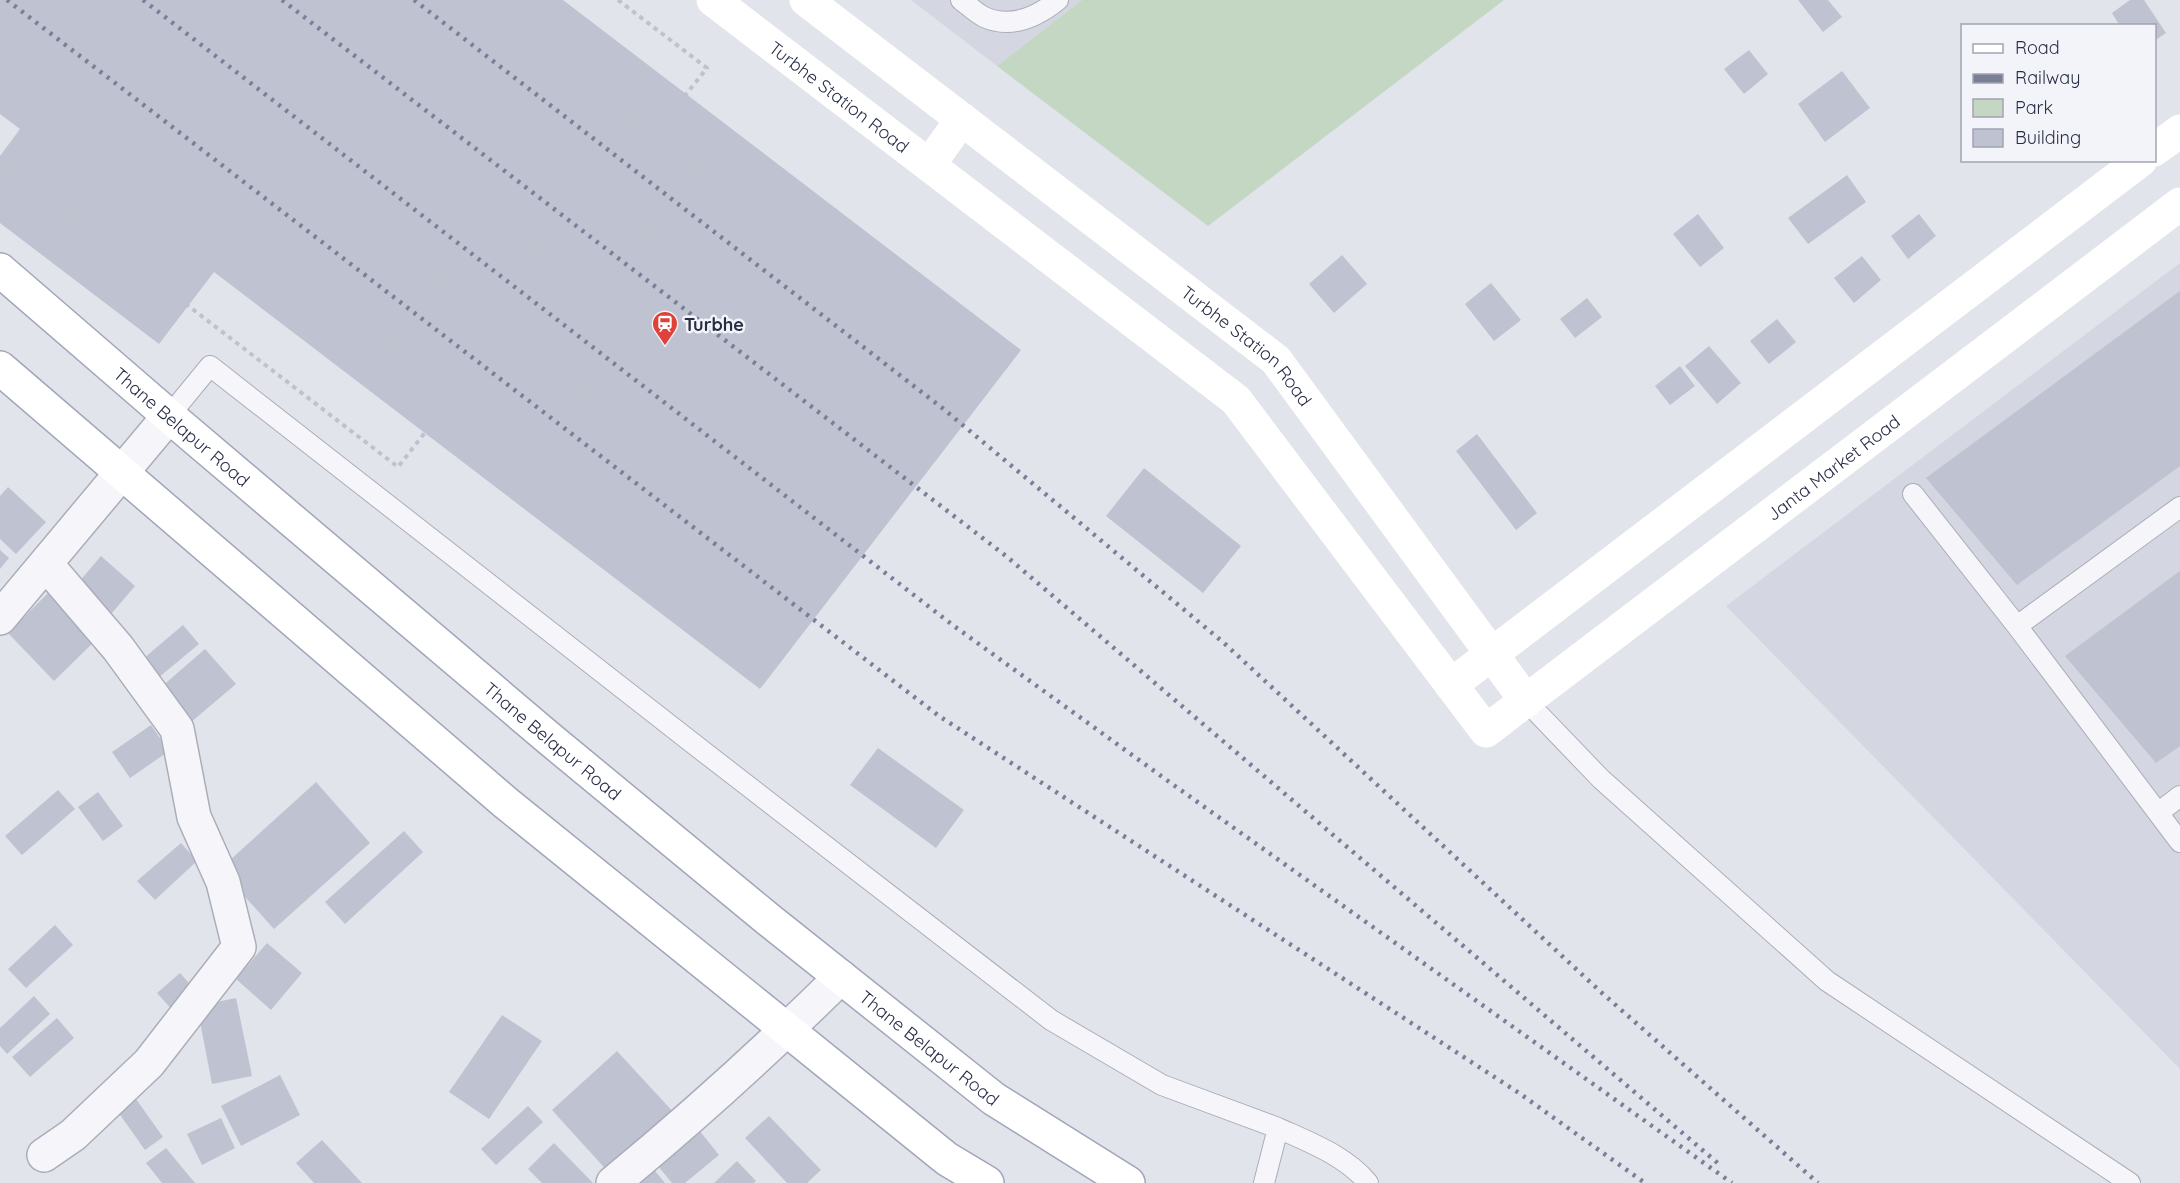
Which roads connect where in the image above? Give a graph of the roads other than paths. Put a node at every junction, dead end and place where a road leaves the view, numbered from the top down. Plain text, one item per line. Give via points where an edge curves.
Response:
1 (713, 0) edge
2 (806, 0) edge
3 (961, 0) edge
4 (1058, 0) edge
5 (962, 119) junction
6 (2180, 131) edge
7 (2156, 149) edge
8 (2138, 162) edge
9 (929, 165) junction
10 (2180, 204) edge
11 (0, 270) edge
12 (0, 368) edge
13 (169, 416) junction
14 (121, 473) junction
15 (1913, 494) dead end
16 (2180, 507) edge
17 (46, 564) junction
18 (0, 618) edge
19 (2017, 626) junction
20 (1491, 654) junction
21 (1451, 685) junction
22 (1526, 701) junction
23 (1486, 731) joint
24 (2180, 796) edge
25 (2158, 813) junction
26 (2180, 842) edge
27 (841, 977) junction
28 (787, 1030) junction
29 (1278, 1128) junction
30 (44, 1155) dead end
31 (613, 1183) edge
32 (987, 1183) edge
33 (1128, 1183) edge
34 (1264, 1183) edge
35 (1368, 1183) edge
36 (2130, 1183) edge

1 - 9 main road, Turbhe Station Road
2 - 5 main road, Turbhe Station Road
3 - 4 lane via 984,17 1011,23 1041,13
5 - 9 main road
5 - 20 main road, Turbhe Station Road via 1276,360
6 - 7 main road
8 - 20 main road
9 - 21 main road, Turbhe Station Road via 1236,400
10 - 22 main road, Janta Market Road
11 - 13 main road, Thane Belapur Road
12 - 14 main road
13 - 14 street
13 - 27 main road, Thane Belapur Road via 551,740
13 - 29 lane via 210,366 1051,1020 1162,1085
14 - 17 street
14 - 28 main road via 506,803
15 - 19 lane
16 - 19 lane
17 - 18 street
17 - 30 street via 118,648 177,729 195,817 223,882 239,947 149,1063 73,1135
19 - 25 lane
20 - 21 main road
20 - 22 main road, Turbhe Station Road
21 - 23 main road, Turbhe Station Road
22 - 23 main road, Janta Market Road
22 - 36 lane, Turbhe Station Road via 1601,778 1827,981
24 - 25 lane
25 - 26 lane
27 - 28 street
27 - 33 main road, Thane Belapur Road via 994,1099
28 - 31 street
28 - 32 main road via 947,1159
29 - 34 lane
29 - 35 lane via 1318,1145 1358,1171

